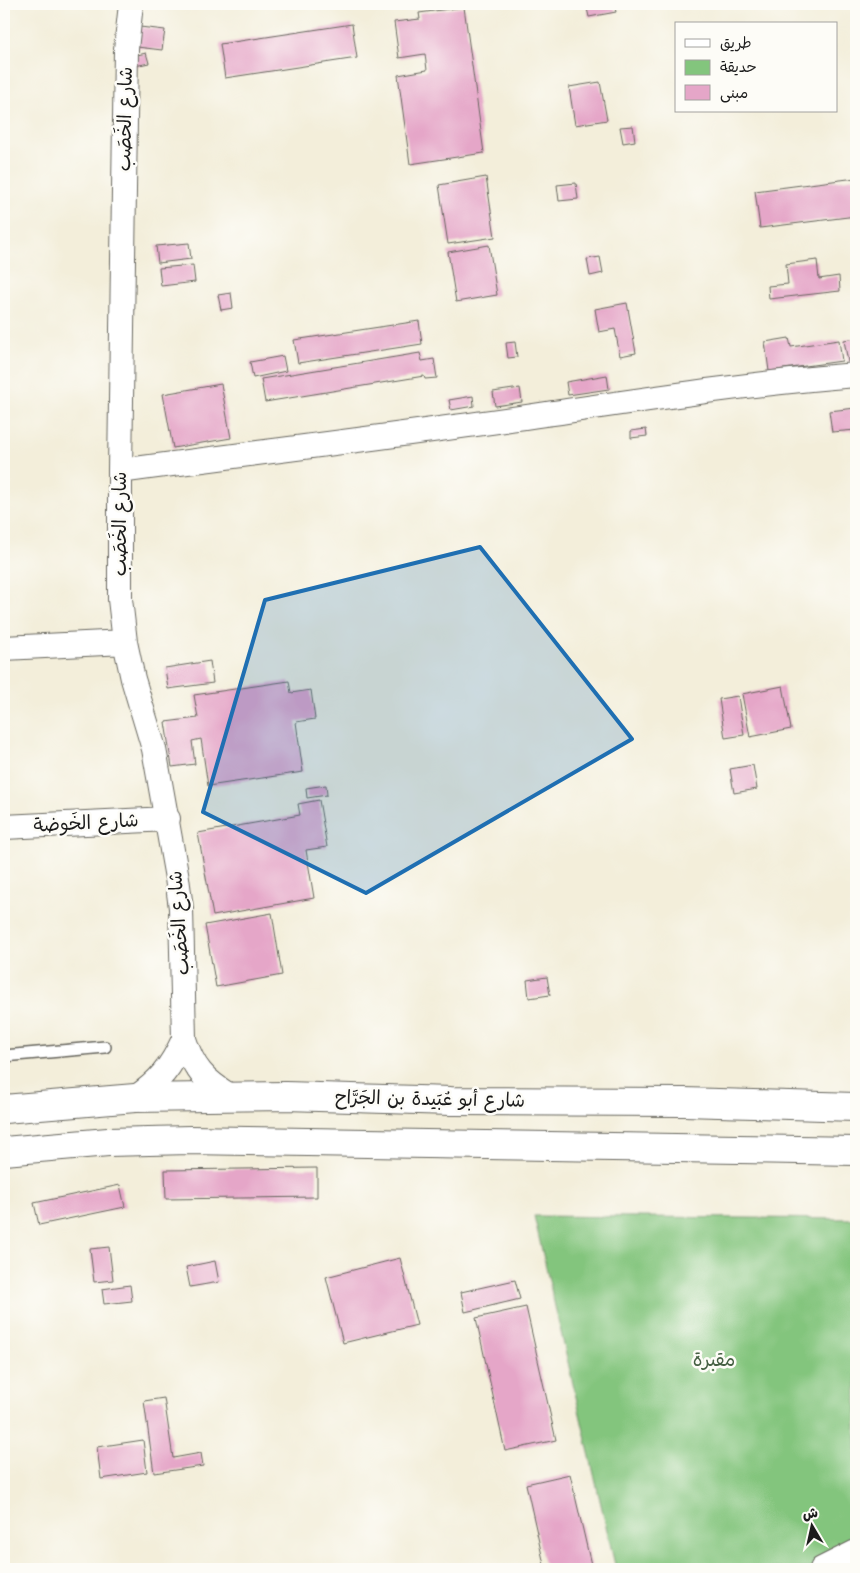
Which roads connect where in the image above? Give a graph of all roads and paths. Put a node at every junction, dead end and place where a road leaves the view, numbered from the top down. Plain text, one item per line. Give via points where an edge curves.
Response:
1 (131, 4) edge
2 (856, 375) edge
3 (120, 471) junction
4 (125, 642) junction
5 (4, 648) edge
6 (168, 819) junction
7 (4, 827) edge
8 (184, 1039) junction
9 (105, 1047) dead end
10 (4, 1056) edge
11 (230, 1096) junction
12 (135, 1098) junction
13 (856, 1107) edge
14 (4, 1109) edge
15 (4, 1151) edge
16 (856, 1151) edge
17 (856, 1552) edge
18 (822, 1569) edge

1 - 3 street, شارع الخَصَب via 126,49
2 - 3 street via 672,395
3 - 4 street, شارع الخَصَب via 120,600
4 - 5 street
4 - 6 street, شارع الخَصَب via 154,749
6 - 7 street, شارع الخَوضة
6 - 8 street, شارع الخَصَب via 181,908
8 - 11 street, شارع الخَصَب via 200,1073
8 - 12 street, شارع الخَصَب via 165,1073
9 - 10 lane
11 - 12 main road, شارع أبو عُبَيدة بن الجَرَّاح
11 - 13 main road, شارع أبو عُبَيدة بن الجَرَّاح
12 - 14 main road, شارع أبو عُبَيدة بن الجَرَّاح
15 - 16 main road via 108,1142 190,1140
17 - 18 street

